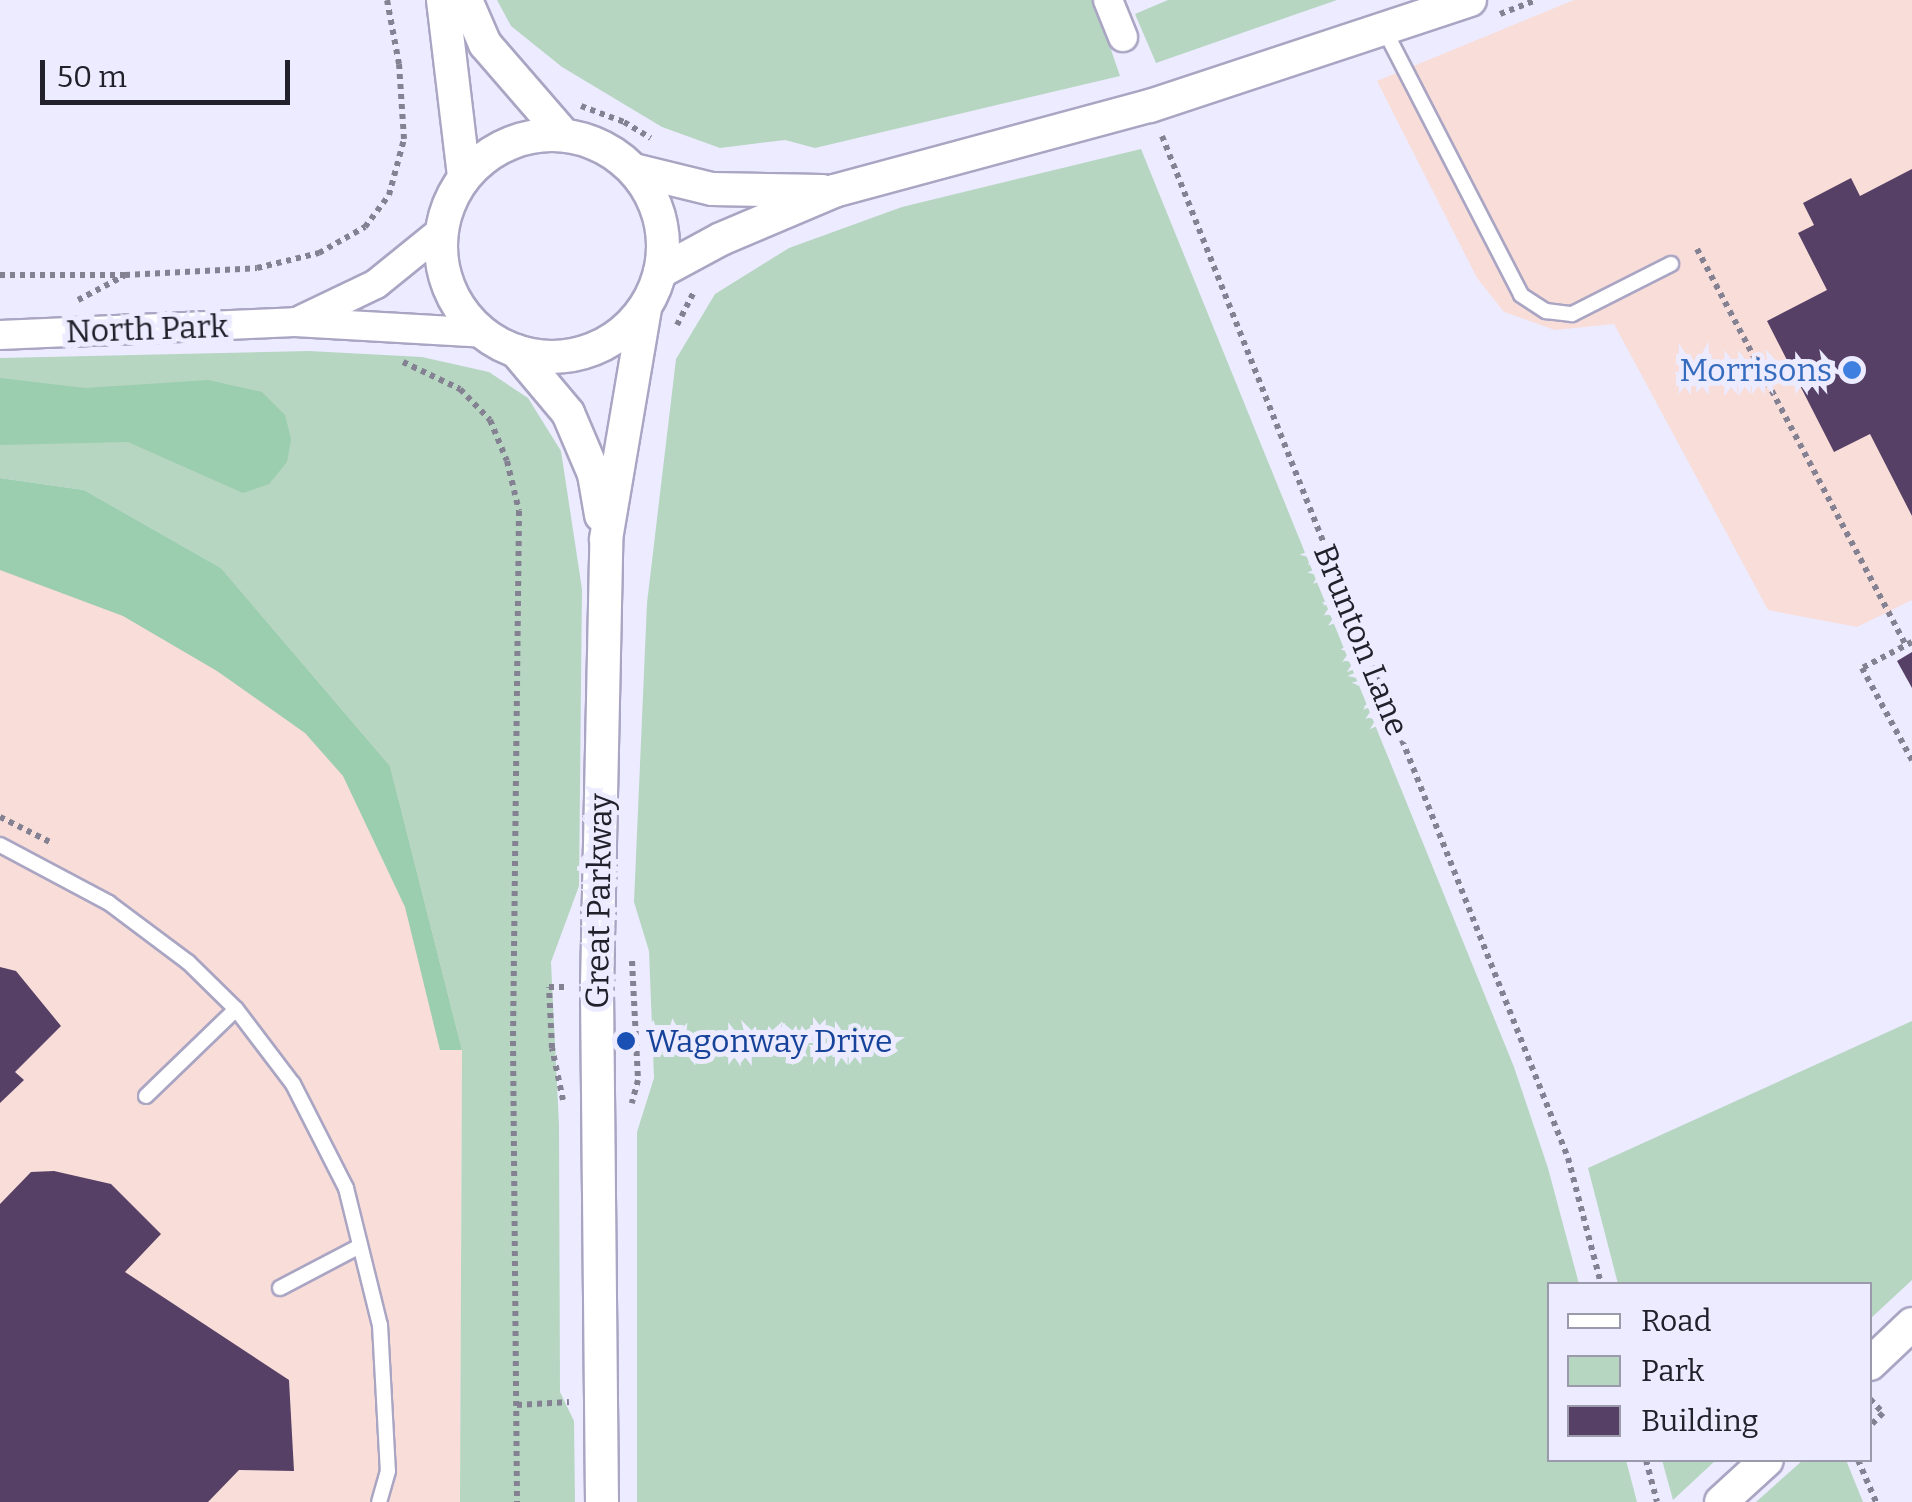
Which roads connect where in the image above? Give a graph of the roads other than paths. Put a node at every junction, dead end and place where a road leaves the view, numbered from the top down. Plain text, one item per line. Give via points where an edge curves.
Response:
1 (444, 0) edge
2 (466, 0) edge
3 (1470, 0) edge
4 (1111, 1) edge
5 (1384, 29) junction
6 (1123, 37) dead end
7 (564, 134) junction
8 (634, 170) junction
9 (464, 177) junction
10 (834, 191) junction
11 (444, 229) junction
12 (1672, 264) dead end
13 (660, 272) junction
14 (645, 308) junction
15 (295, 322) junction
16 (483, 333) junction
17 (0, 334) edge
18 (516, 352) junction
19 (606, 539) junction
20 (0, 845) edge
21 (236, 1010) junction
22 (146, 1096) dead end
23 (360, 1246) junction
24 (280, 1288) dead end
25 (1912, 1324) edge
26 (1872, 1362) edge
27 (1765, 1462) edge
28 (379, 1502) edge
29 (602, 1502) edge
30 (1721, 1502) edge

1 - 9 street, Great Parkway
2 - 7 street, Great Parkway via 486,44
3 - 5 street
4 - 6 street
5 - 10 street via 1150,106
5 - 12 lane via 1521,294 1546,310 1572,314
7 - 8 street, Great Parkway via 608,148
7 - 9 street, Great Parkway via 503,145
8 - 10 street via 712,188
8 - 13 street, Great Parkway via 659,214
9 - 11 street, Great Parkway
10 - 13 street
11 - 15 street, North Park via 376,284
11 - 16 street, Great Parkway via 448,288
13 - 14 street, Great Parkway
14 - 18 street, Great Parkway via 618,336 582,353
14 - 19 street, Great Parkway
15 - 16 street, North Park
15 - 17 street, North Park
16 - 18 street, Great Parkway
18 - 19 street, Great Parkway via 568,413 594,474
19 - 29 street, Great Parkway via 597,987
20 - 21 lane via 109,903 188,962
21 - 22 lane
21 - 23 lane via 298,1094 346,1188
23 - 24 lane
23 - 28 lane via 380,1325 388,1471
25 - 26 street
27 - 30 street

